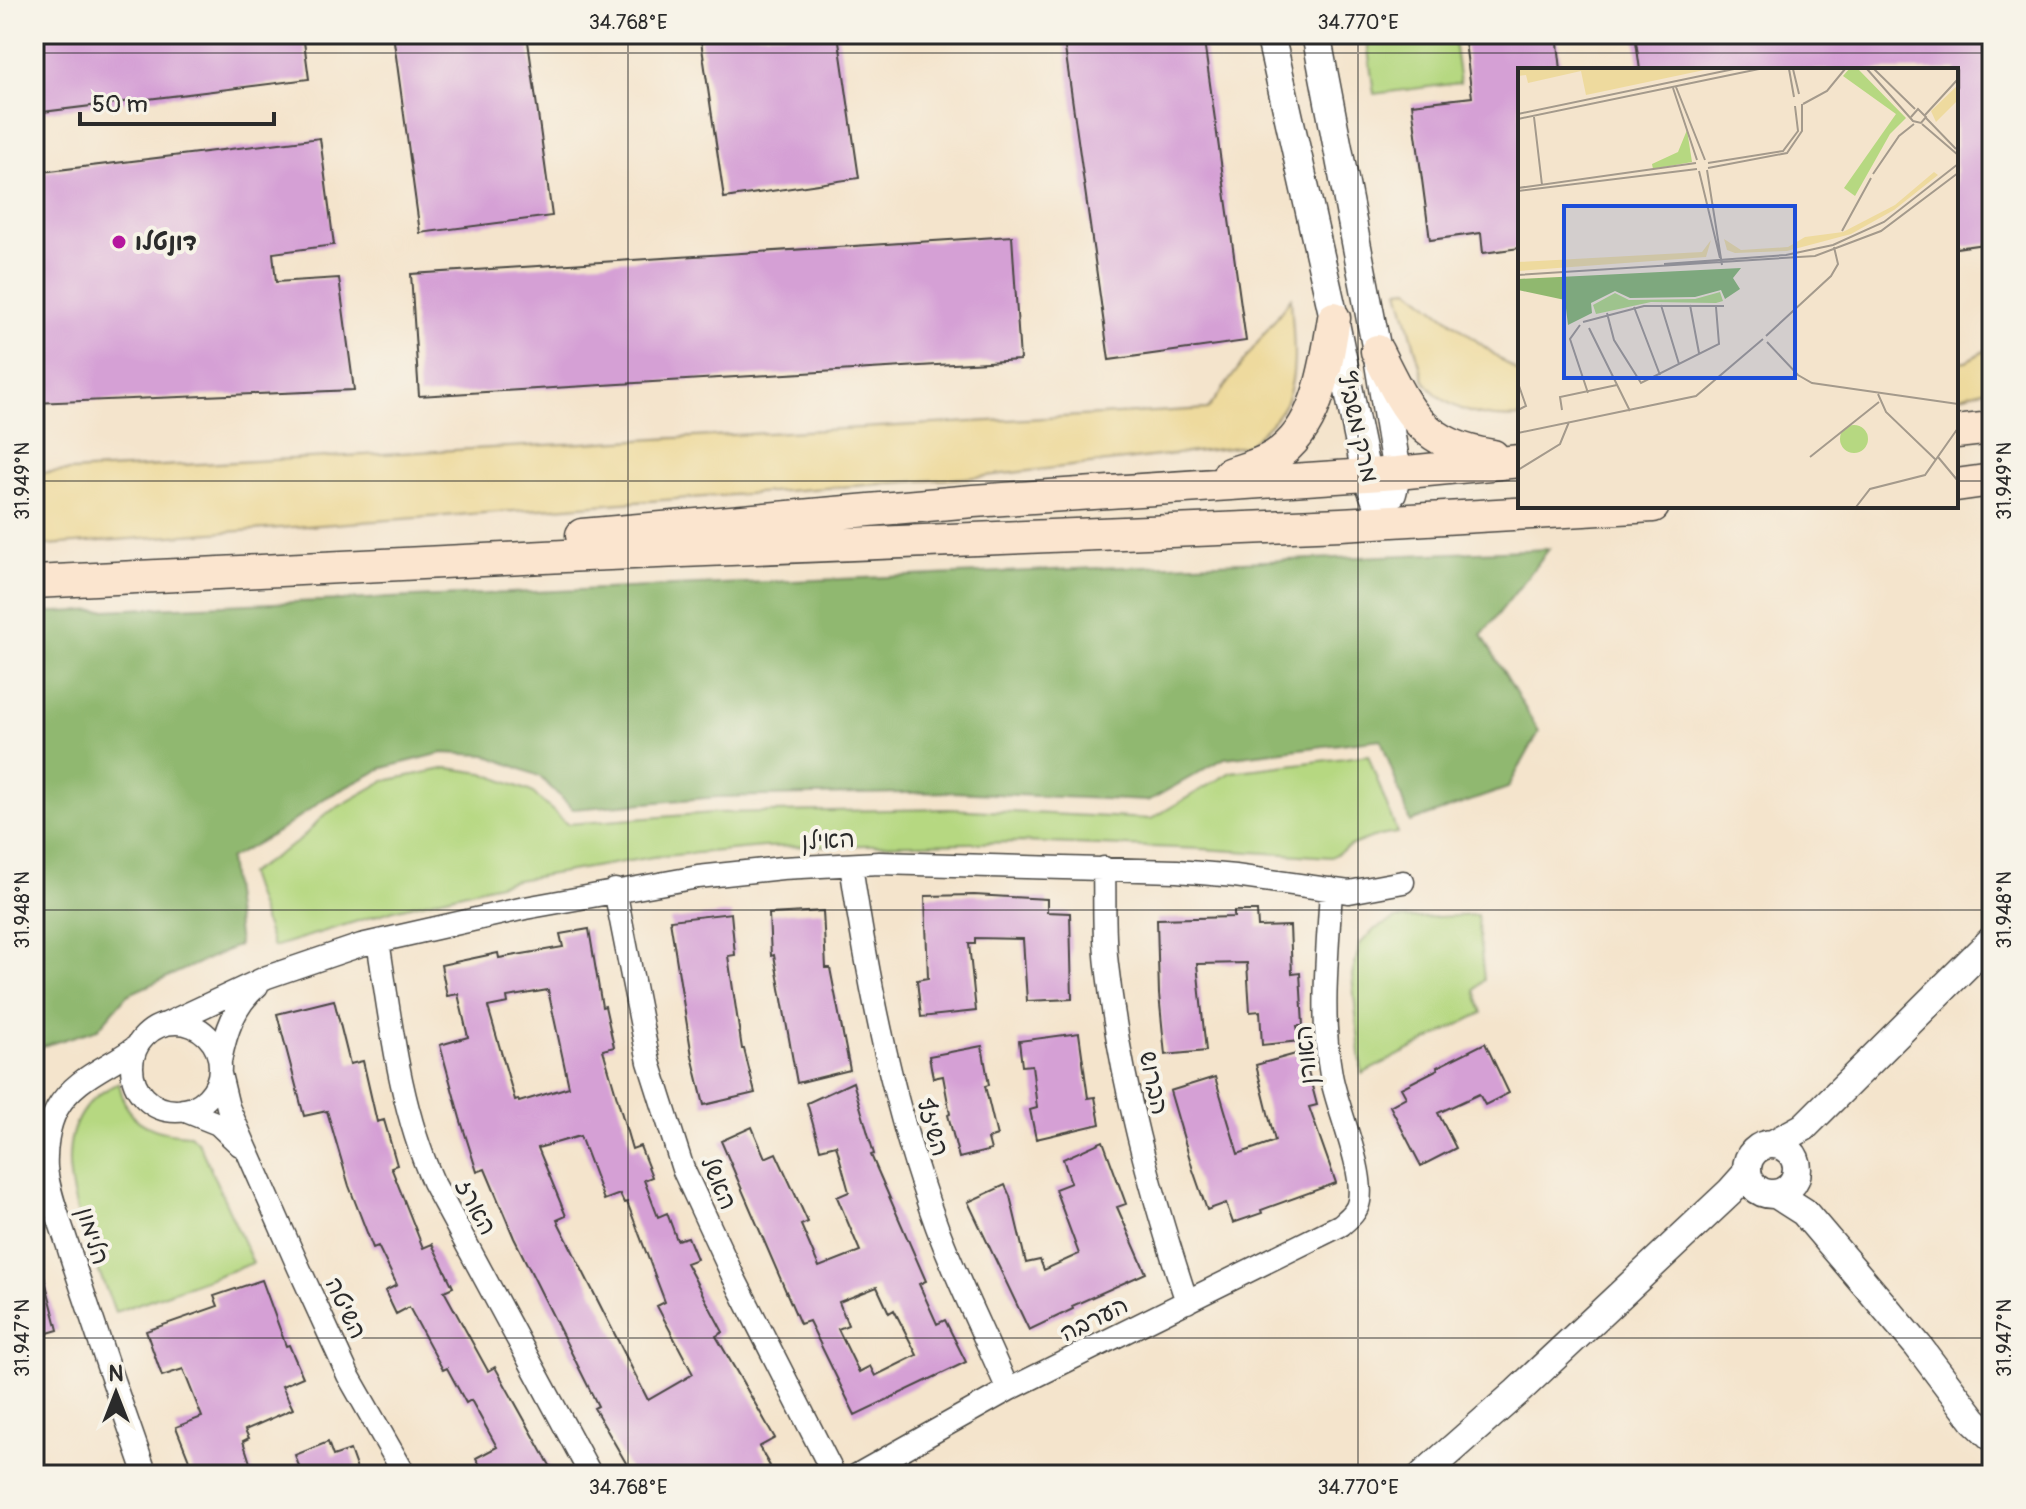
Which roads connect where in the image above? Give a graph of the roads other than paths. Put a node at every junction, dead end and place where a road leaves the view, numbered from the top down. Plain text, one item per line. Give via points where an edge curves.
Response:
1 (1270, 34) edge
2 (1316, 34) edge
3 (1334, 318) junction
4 (1377, 351) junction
5 (1992, 428) edge
6 (1958, 432) edge
7 (1518, 461) edge
8 (1518, 461) edge
9 (1382, 474) junction
10 (1992, 480) edge
11 (1958, 485) edge
12 (1190, 487) junction
13 (1617, 508) edge
14 (1384, 521) junction
15 (42, 582) edge
16 (851, 865) junction
17 (1104, 868) junction
18 (1403, 882) dead end
19 (1331, 889) junction
20 (615, 890) junction
21 (1992, 940) edge
22 (378, 941) junction
23 (267, 977) junction
24 (164, 1025) junction
25 (137, 1046) junction
26 (220, 1068) junction
27 (183, 1110) junction
28 (252, 1157) junction
29 (1767, 1175) junction
30 (1356, 1211) joint
31 (1187, 1302) junction
32 (1008, 1390) junction
33 (1992, 1437) edge
34 (146, 1475) edge
35 (405, 1475) edge
36 (591, 1475) edge
37 (834, 1475) edge
38 (857, 1475) edge
39 (1423, 1475) edge

1 - 3 street, מרק משביץ
2 - 4 street, מרק משביץ
3 - 9 street, מרק משביץ
3 - 12 main road via 1320,387 1301,431 1257,465
4 - 7 main road via 1412,414 1439,440
4 - 9 street, מרק משביץ
5 - 6 main road
8 - 9 main road
9 - 12 main road
9 - 14 street, מרק משביץ
10 - 11 main road
12 - 15 main road
13 - 14 main road
14 - 15 main road
16 - 17 street, האילן
16 - 20 street, האילן via 698,877
16 - 32 street, השיזף via 877,1017 917,1167 938,1230
17 - 19 street, האילן via 1235,876
17 - 31 street, הברוש via 1106,963 1120,1049 1143,1157
18 - 19 street, האילן via 1349,892
19 - 30 street, האורן via 1327,1025 1331,1072 1357,1172
20 - 22 street, האילן
20 - 37 street, האשל via 649,1062 683,1169
21 - 29 street via 1804,1127
22 - 23 street, האילן
22 - 36 street, הארז via 399,1080 421,1154
23 - 24 street, האילן
23 - 26 street, האילן via 233,1014
24 - 25 street
24 - 26 street via 198,1028 216,1048
25 - 27 street via 137,1087 156,1106
25 - 34 street, הלימון via 69,1091 55,1111 46,1169
26 - 27 street via 207,1098
26 - 28 street, השיטה via 228,1107
27 - 28 street, השיטה via 218,1124
28 - 35 street, השיטה via 348,1375
29 - 33 street
29 - 39 street
30 - 31 street, הערבה via 1341,1225
31 - 32 street, הערבה
32 - 38 street, הערבה

